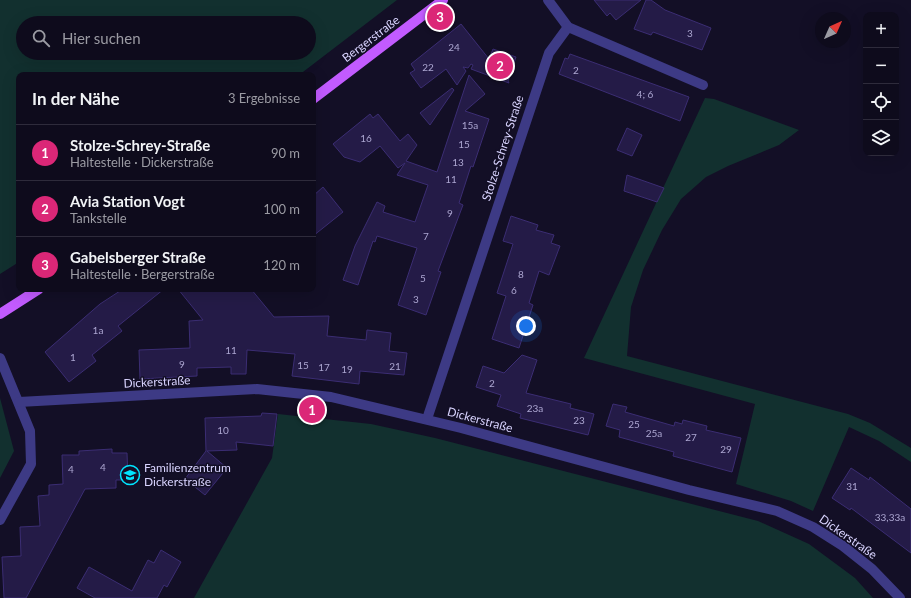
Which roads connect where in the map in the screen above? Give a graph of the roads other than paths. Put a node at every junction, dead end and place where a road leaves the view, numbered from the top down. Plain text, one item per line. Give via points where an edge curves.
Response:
1 (443, 0) edge
2 (548, 0) edge
3 (568, 27) junction
4 (703, 85) dead end
5 (316, 97) edge
6 (34, 292) edge
7 (0, 314) edge
8 (0, 358) edge
9 (19, 402) junction
10 (427, 419) junction
11 (0, 520) edge
12 (900, 598) edge

1 - 5 main road, Bergerstraße
2 - 3 street
3 - 4 street
3 - 10 street, Stolze-Schrey-Straße via 549,52
6 - 7 main road
8 - 9 street
9 - 10 street, Dickerstraße via 257,389 331,397
9 - 11 street via 30,431 31,464
10 - 12 street, Dickerstraße via 689,490 777,511 813,527 844,546 872,569

